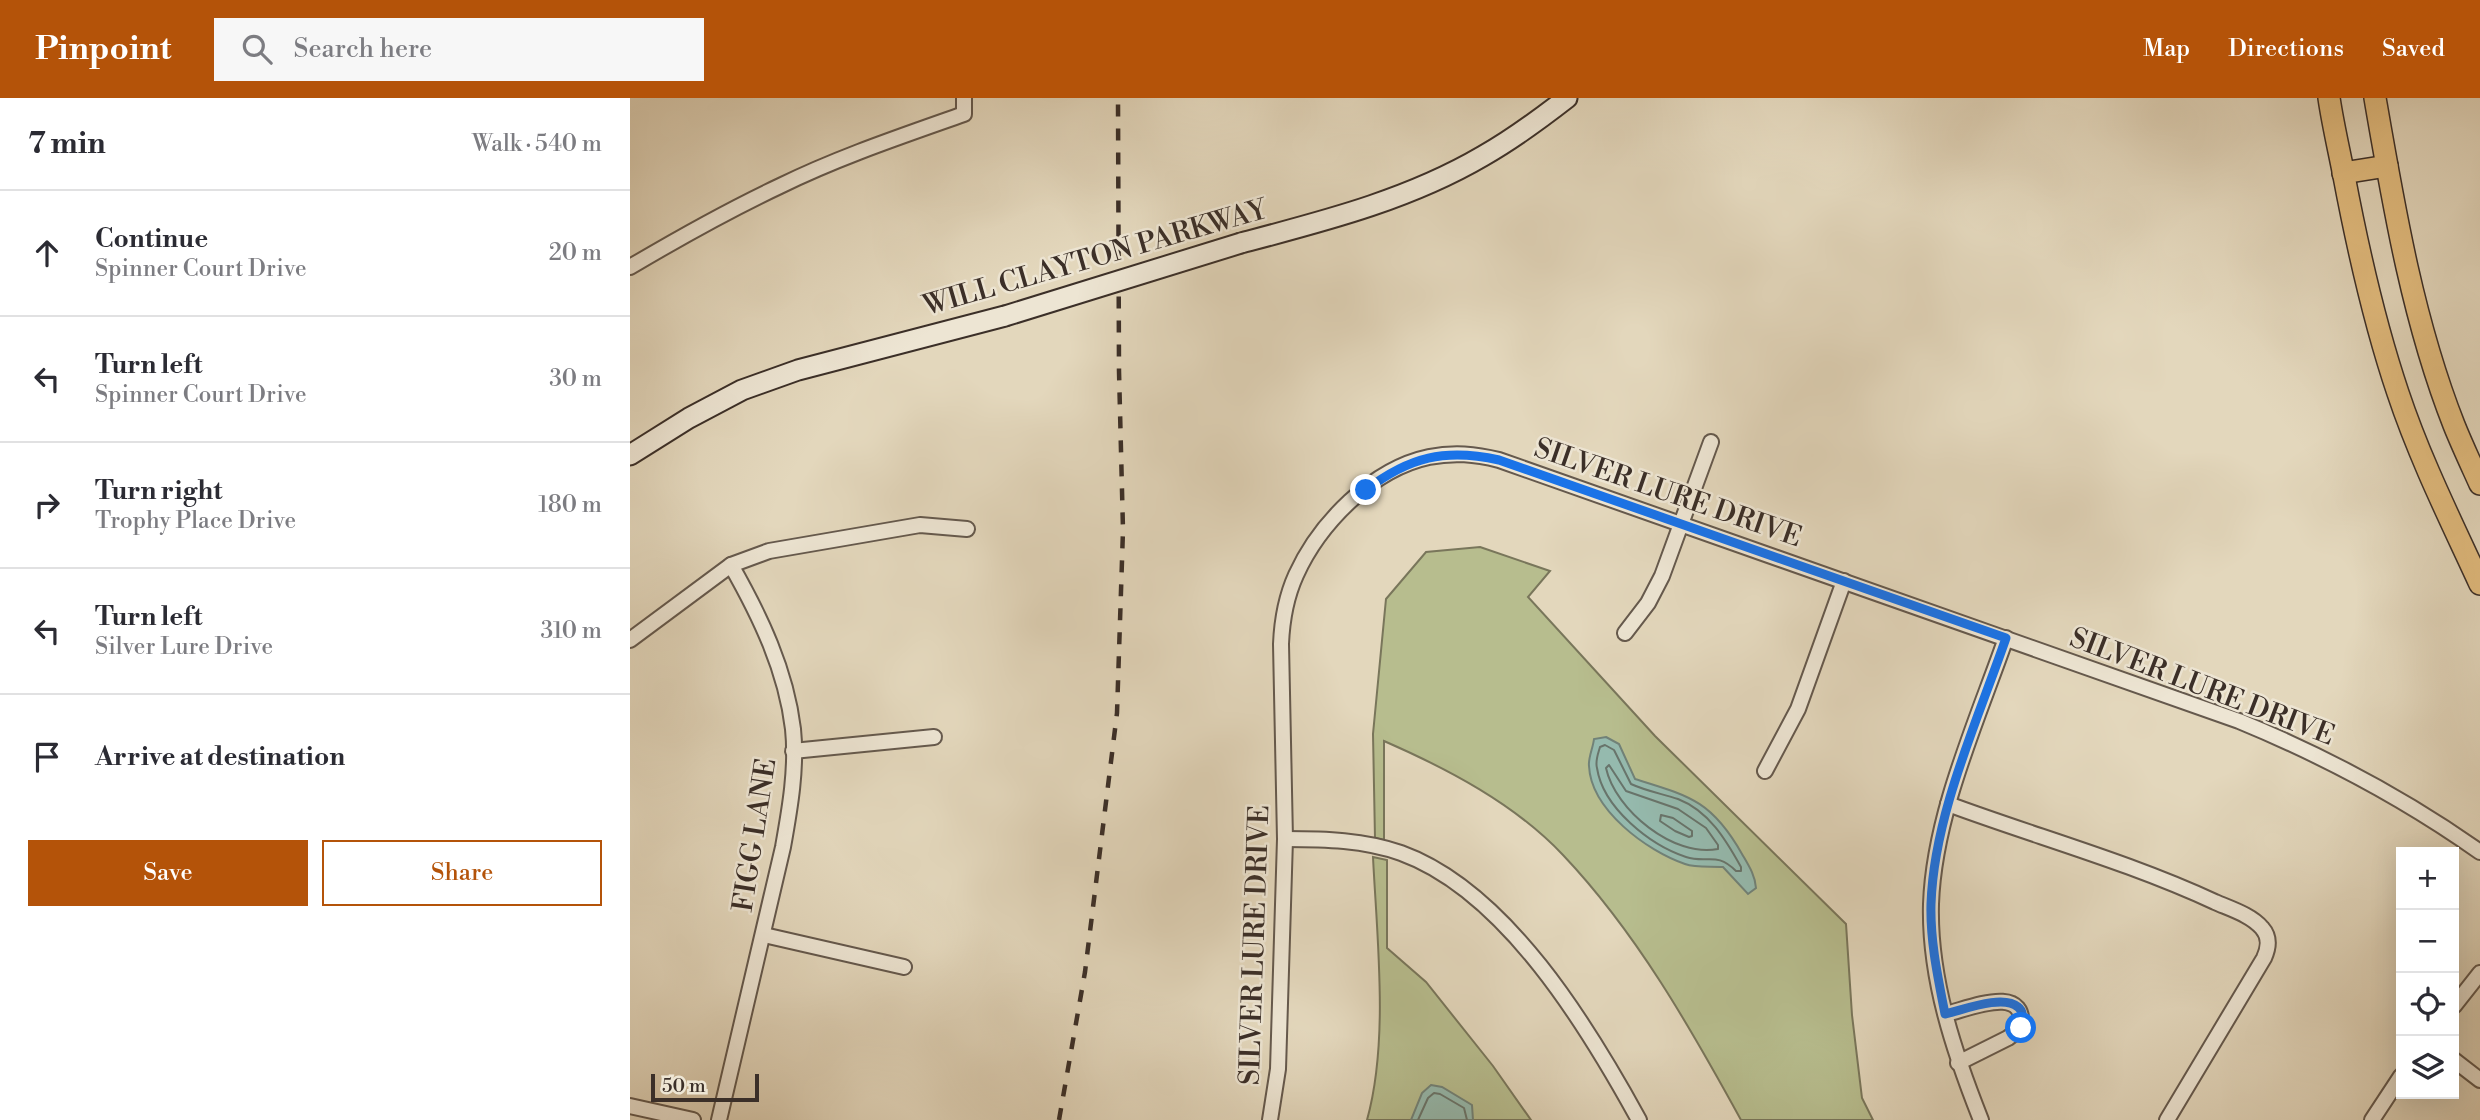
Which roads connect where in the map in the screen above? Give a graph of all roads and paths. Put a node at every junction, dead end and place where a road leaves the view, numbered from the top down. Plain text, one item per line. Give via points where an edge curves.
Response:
1 (964, 98) edge
2 (1567, 98) edge
3 (2329, 98) edge
4 (2375, 98) edge
5 (2387, 166) junction
6 (2343, 173) junction
7 (630, 267) edge
8 (1711, 442) dead end
9 (630, 455) edge
10 (2480, 484) edge
11 (1681, 524) junction
12 (967, 529) dead end
13 (731, 565) junction
14 (1844, 581) junction
15 (2480, 584) edge
16 (1625, 634) dead end
17 (2006, 638) junction
18 (630, 640) edge
19 (934, 737) dead end
20 (793, 751) junction
21 (1765, 771) dead end
22 (1948, 804) junction
23 (1285, 839) junction
24 (2480, 852) edge
25 (764, 935) junction
26 (904, 967) dead end
27 (2480, 973) edge
28 (2459, 1000) edge
29 (1945, 1014) junction
30 (1958, 1063) junction
31 (2459, 1064) edge
32 (2480, 1080) edge
33 (2396, 1084) edge
34 (630, 1106) edge
35 (693, 1120) edge
36 (719, 1120) edge
37 (1270, 1120) edge
38 (1639, 1120) edge
39 (1981, 1120) edge
40 (2167, 1120) edge
41 (2372, 1120) edge

1 - 7 street via 964,114 782,184
2 - 9 street, WILL CLAYTON PARKWAY, bridge via 1482,157 1341,217 1005,316 798,370 689,418
3 - 6 main road
4 - 5 main road
5 - 6 main road
5 - 10 main road via 2425,338
6 - 15 main road via 2366,285 2398,394
8 - 11 street
11 - 14 street, SILVER LURE DRIVE
11 - 16 street via 1662,576
11 - 23 street, SILVER LURE DRIVE via 1474,454 1427,457 1385,475 1348,504 1317,538 1294,578 1282,623
12 - 13 street via 920,525 769,551
13 - 18 street
13 - 20 street, FIGG LANE via 771,642 786,689
14 - 17 street, SILVER LURE DRIVE
14 - 21 street via 1798,709
17 - 22 street
17 - 24 street, SILVER LURE DRIVE via 2239,721 2303,749 2365,780
19 - 20 street
20 - 25 street, FIGG LANE via 789,809
22 - 29 street via 1931,904 1936,972
22 - 40 street via 2190,890 2251,918 2263,929 2269,948 2264,958
23 - 37 street, SILVER LURE DRIVE via 1278,1069
23 - 38 street via 1341,840 1392,850 1427,865 1473,896 1510,932 1563,997
25 - 26 street
25 - 36 street, FIGG LANE
27 - 28 street
29 - 30 street
29 - 30 street via 2006,1002 2023,1014 2021,1028 2008,1038
30 - 39 street
31 - 32 street
33 - 41 street
34 - 35 street

